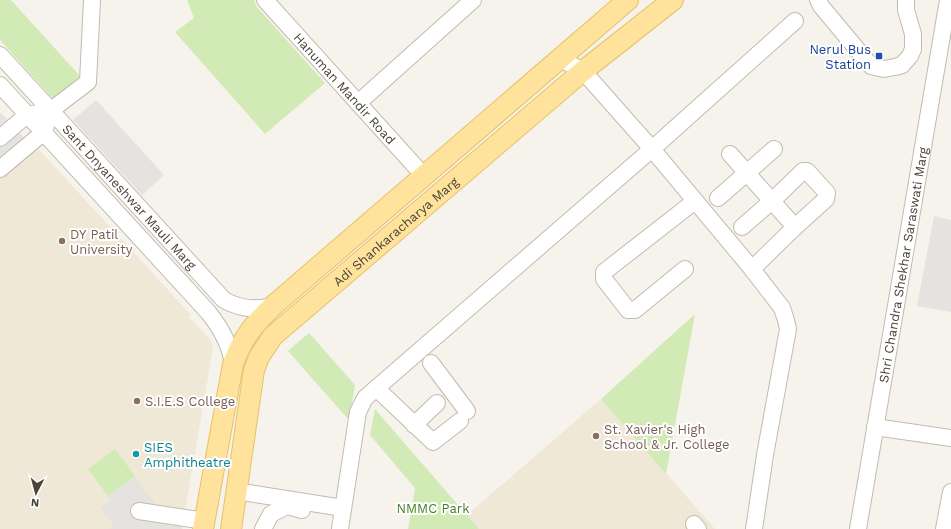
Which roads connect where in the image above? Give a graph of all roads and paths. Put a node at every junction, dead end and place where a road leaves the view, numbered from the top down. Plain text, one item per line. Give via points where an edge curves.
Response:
1 (92, 0) edge
2 (265, 0) edge
3 (473, 0) edge
4 (628, 0) edge
5 (673, 0) edge
6 (818, 0) edge
7 (906, 0) edge
8 (948, 0) edge
9 (795, 21) dead end
10 (0, 55) edge
11 (561, 59) junction
12 (583, 72) junction
13 (0, 85) edge
14 (358, 103) junction
15 (50, 111) junction
16 (27, 115) junction
17 (44, 132) junction
18 (0, 138) edge
19 (652, 149) junction
20 (774, 149) dead end
21 (730, 154) dead end
22 (0, 169) edge
23 (747, 173) junction
24 (424, 176) junction
25 (718, 198) dead end
26 (695, 201) junction
27 (772, 201) junction
28 (742, 227) dead end
29 (795, 227) junction
30 (685, 269) dead end
31 (752, 269) junction
32 (274, 305) junction
33 (430, 363) dead end
34 (233, 364) junction
35 (376, 388) junction
36 (437, 403) dead end
37 (414, 425) junction
38 (875, 427) junction
39 (951, 438) edge
40 (236, 491) junction
41 (951, 492) edge
42 (336, 507) junction
43 (140, 511) dead end
44 (204, 525) edge
45 (231, 529) edge
46 (262, 529) edge
47 (340, 529) edge
48 (754, 529) edge
49 (858, 529) edge
50 (944, 529) edge

1 - 15 street via 88,82
2 - 14 street, Hanuman Mandir Road
3 - 14 street
4 - 11 main road, Adi Shankaracharya Marg
5 - 12 main road, Adi Shankaracharya Marg
6 - 7 street via 871,66 884,69 902,65 910,56 913,34 906,10
8 - 38 street, Shri Chandra Shekhar Saraswati Marg
9 - 19 street
10 - 15 street, Sant Dnyaneshwar Mauli Marg
11 - 12 street
11 - 24 main road, Adi Shankaracharya Marg
12 - 19 street
12 - 40 main road, Adi Shankaracharya Marg via 289,322 270,341 254,370
13 - 16 street, Sant Dnyaneshwar Mauli Marg
14 - 24 street, Hanuman Mandir Road
15 - 16 street
15 - 17 street
15 - 32 street, Sant Dnyaneshwar Mauli Marg via 224,300 246,308 256,309
16 - 17 street, Sant Dnyaneshwar Mauli Marg
16 - 18 street
17 - 22 street
17 - 34 street, Sant Dnyaneshwar Mauli Marg via 214,319 229,345
19 - 26 street
19 - 35 street
20 - 23 street
21 - 23 street
23 - 25 street
23 - 27 street
24 - 32 main road, Adi Shankaracharya Marg
26 - 30 street via 604,272 604,279 628,310 635,310
26 - 31 street
27 - 28 street
27 - 29 street
27 - 29 street via 807,170 827,193 826,199
29 - 31 street
31 - 48 street via 782,308 788,330
32 - 34 main road, Adi Shankaracharya Marg via 247,333 238,348
33 - 37 street via 464,416 433,442
34 - 44 main road, Adi Shankaracharya Marg
35 - 37 street
35 - 42 street via 364,398 358,412
36 - 37 street
38 - 39 street
38 - 49 street, Shri Chandra Shekhar Saraswati Marg
40 - 42 street
40 - 45 main road, Adi Shankaracharya Marg
41 - 50 street
42 - 46 street via 322,515 287,506 271,514
42 - 47 street
43 - 44 street

